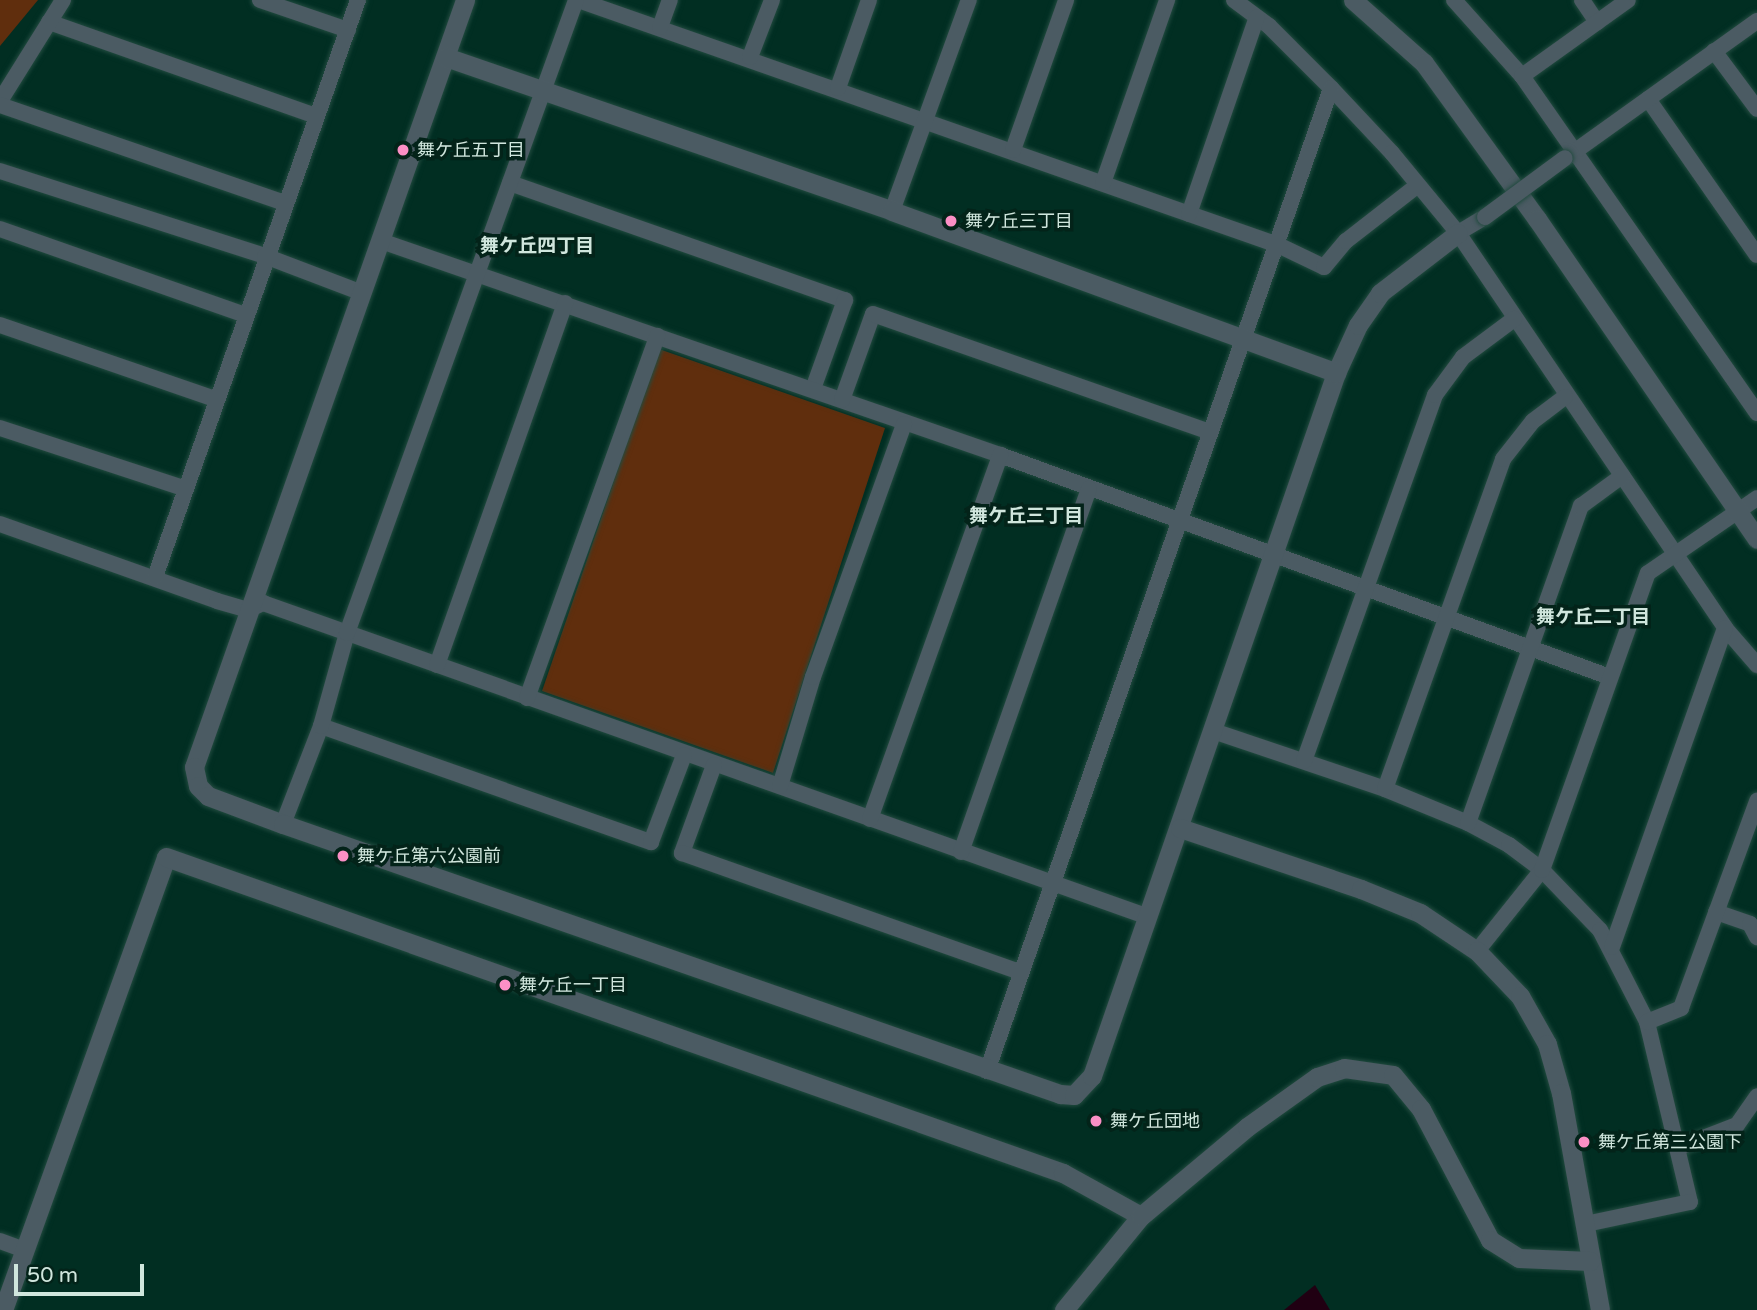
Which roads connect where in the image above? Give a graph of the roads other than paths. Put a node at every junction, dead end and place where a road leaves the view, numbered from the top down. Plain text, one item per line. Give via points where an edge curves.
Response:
1 (63, 0) edge
2 (260, 0) edge
3 (358, 0) edge
4 (465, 0) edge
5 (577, 0) edge
6 (670, 0) edge
7 (772, 0) edge
8 (869, 0) edge
9 (969, 0) edge
10 (1066, 0) edge
11 (1167, 0) edge
12 (1234, 0) edge
13 (1353, 0) edge
14 (1454, 0) edge
15 (1583, 0) edge
16 (1628, 0) edge
17 (1257, 17) junction
18 (1757, 21) edge
19 (50, 22) junction
20 (1597, 22) junction
21 (660, 27) junction
22 (348, 30) junction
23 (1714, 51) junction
24 (446, 57) junction
25 (750, 57) junction
26 (1522, 76) junction
27 (542, 88) junction
28 (838, 88) junction
29 (1331, 88) junction
30 (1648, 99) junction
31 (0, 103) edge
32 (1757, 109) edge
33 (316, 116) junction
34 (926, 120) junction
35 (1013, 150) junction
36 (1571, 155) junction
37 (0, 171) edge
38 (510, 183) junction
39 (1103, 183) junction
40 (1418, 185) junction
41 (284, 203) junction
42 (892, 211) junction
43 (1189, 214) junction
44 (0, 229) edge
45 (1458, 233) junction
46 (381, 241) junction
47 (1278, 245) junction
48 (1757, 255) edge
49 (265, 256) junction
50 (478, 272) junction
51 (360, 292) junction
52 (565, 303) junction
53 (245, 315) junction
54 (1514, 318) junction
55 (0, 325) edge
56 (657, 336) junction
57 (1244, 340) junction
58 (1336, 373) junction
59 (813, 389) junction
60 (1566, 397) junction
61 (215, 399) junction
62 (842, 400) junction
63 (1757, 413) edge
64 (904, 424) junction
65 (0, 428) edge
66 (1210, 432) junction
67 (1000, 455) junction
68 (1622, 476) junction
69 (184, 488) junction
70 (1089, 489) junction
71 (1757, 498) edge
72 (1738, 512) junction
73 (1178, 520) junction
74 (0, 524) edge
75 (1757, 539) edge
76 (1676, 552) junction
77 (1275, 553) junction
78 (155, 578) junction
79 (1365, 587) junction
80 (248, 610) junction
81 (1446, 617) junction
82 (1725, 628) junction
83 (347, 633) junction
84 (1530, 648) junction
85 (437, 665) junction
86 (1757, 665) edge
87 (1610, 677) junction
88 (527, 698) junction
89 (321, 726) junction
90 (1213, 731) junction
91 (684, 755) junction
92 (1304, 761) junction
93 (714, 765) junction
94 (780, 786) junction
95 (1385, 789) junction
96 (1757, 801) edge
97 (870, 819) junction
98 (1468, 823) junction
99 (283, 824) junction
100 (1180, 828) junction
101 (961, 852) junction
102 (1542, 870) junction
103 (1052, 884) junction
104 (1716, 912) junction
105 (1146, 916) junction
106 (1757, 937) edge
107 (1612, 947) junction
108 (1478, 951) junction
109 (1019, 972) junction
110 (1647, 1022) junction
111 (987, 1071) junction
112 (1757, 1096) edge
113 (1680, 1147) junction
114 (1141, 1216) junction
115 (1586, 1224) junction
116 (0, 1241) edge
117 (24, 1250) junction
118 (1590, 1261) junction
119 (3, 1310) edge
120 (1064, 1310) edge
121 (1600, 1310) edge

1 - 19 street
2 - 22 street
3 - 22 street
4 - 24 street
5 - 21 street
5 - 27 street
6 - 21 street
7 - 25 street
8 - 28 street
9 - 34 street
10 - 35 street
11 - 39 street
12 - 17 street
13 - 72 street via 1424,63
14 - 26 street
15 - 20 street
16 - 20 street
17 - 29 street
17 - 43 street
18 - 23 street
19 - 31 street
19 - 33 street
20 - 26 street
21 - 25 street
22 - 33 street
23 - 30 street
23 - 32 street
24 - 27 street
24 - 46 street
25 - 28 street
26 - 36 street
27 - 38 street
27 - 42 street
28 - 34 street
29 - 40 street
29 - 47 street
30 - 36 street
30 - 48 street
31 - 41 street
33 - 41 street
34 - 35 street
34 - 42 street
35 - 39 street
36 - 45 street, bridge
36 - 63 street
37 - 49 street
38 - 50 street
38 - 59 street via 845,300
39 - 43 street
40 - 45 street
40 - 47 street via 1346,241 1324,267
41 - 49 street
42 - 57 street
43 - 47 street
44 - 53 street
45 - 54 street
45 - 58 street via 1380,293 1358,325
46 - 50 street
46 - 51 street
47 - 57 street
49 - 51 street
49 - 53 street
50 - 52 street
50 - 83 street
51 - 80 street
52 - 56 street
52 - 85 street
53 - 61 street
54 - 60 street
54 - 79 street via 1463,356 1440,385
55 - 61 street
56 - 59 street
56 - 88 street
57 - 58 street
57 - 66 street
58 - 77 street
59 - 62 street
60 - 68 street
60 - 81 street via 1533,421 1503,459
61 - 69 street
62 - 64 street
62 - 66 street via 873,314
64 - 67 street
64 - 94 street via 813,677
65 - 69 street
66 - 73 street
67 - 70 street
67 - 97 street
68 - 76 street
68 - 84 street via 1581,506
69 - 78 street
70 - 73 street
70 - 101 street
71 - 72 street
72 - 75 street
72 - 76 street
73 - 77 street
73 - 103 street
74 - 78 street
76 - 82 street
76 - 87 street via 1648,573
77 - 79 street
77 - 90 street
78 - 80 street
79 - 81 street
79 - 92 street
80 - 83 street via 263,603
80 - 99 street via 194,767 198,786 208,796
81 - 84 street
81 - 95 street
82 - 86 street
82 - 107 street
83 - 85 street
83 - 89 street
84 - 87 street
84 - 98 street
85 - 88 street
87 - 102 street
88 - 91 street
89 - 91 street via 651,842
89 - 99 street
90 - 92 street
90 - 100 street
91 - 93 street
92 - 95 street
93 - 94 street
93 - 109 street via 682,853
94 - 97 street
95 - 98 street
96 - 104 street
97 - 101 street
98 - 102 street
99 - 111 street
100 - 105 street
100 - 108 street via 1361,888 1420,914
101 - 103 street
102 - 107 street via 1575,900
102 - 108 street
103 - 105 street
103 - 109 street
104 - 106 street via 1750,924
104 - 110 street via 1681,1008
105 - 111 street via 1084,1087 1073,1095 1060,1094
107 - 110 street
108 - 115 street via 1520,996 1547,1044
109 - 111 street
110 - 113 street
112 - 113 street via 1737,1125
113 - 115 street via 1690,1202
114 - 117 street via 1063,1173 166,857
114 - 118 street via 1247,1127 1317,1077 1344,1068 1371,1069 1393,1075 1422,1109 1490,1240 1520,1258
114 - 120 street
115 - 118 street
116 - 117 street
117 - 119 street
118 - 121 street

